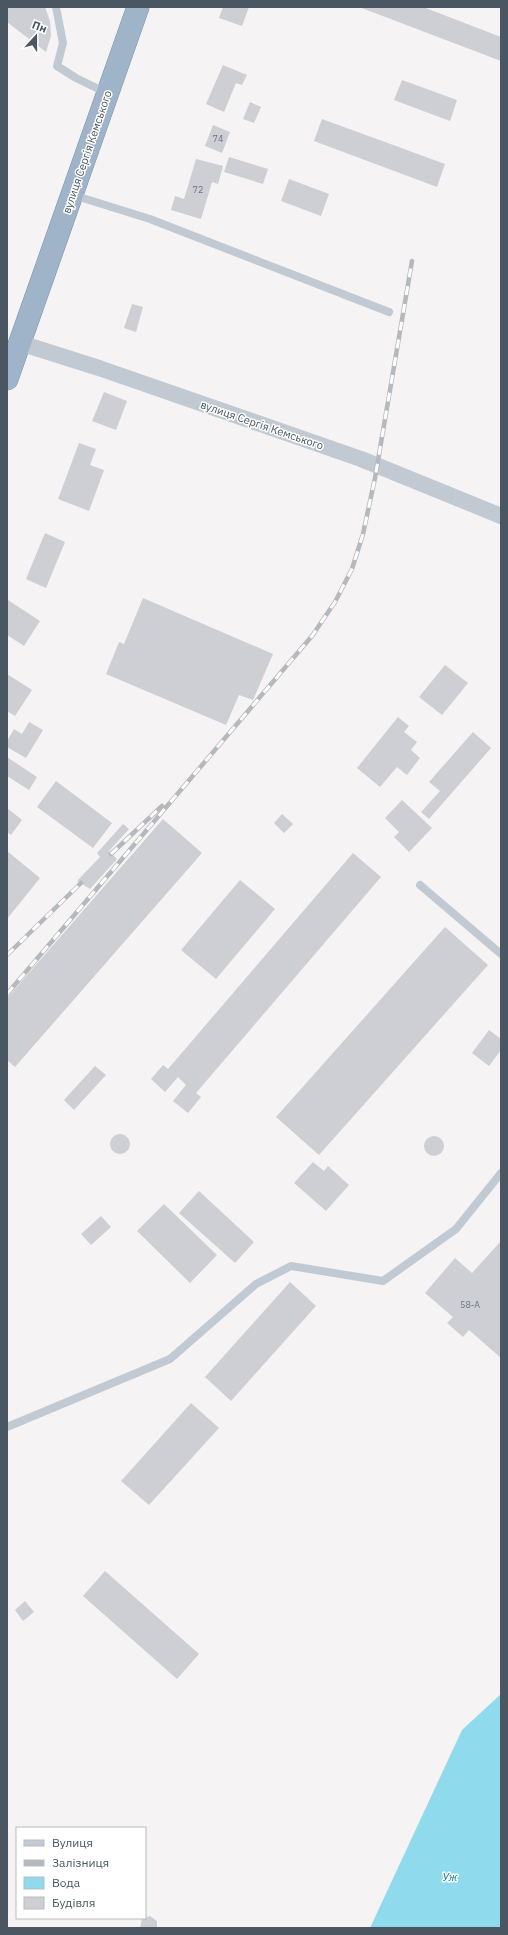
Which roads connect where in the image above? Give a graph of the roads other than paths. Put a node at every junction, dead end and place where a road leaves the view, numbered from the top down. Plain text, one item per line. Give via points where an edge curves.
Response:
1 (56, 7) edge
2 (138, 7) edge
3 (108, 93) junction
4 (72, 194) junction
5 (389, 312) dead end
6 (20, 343) junction
7 (7, 379) edge
8 (501, 516) edge
9 (420, 885) dead end
10 (501, 954) edge
11 (501, 1173) edge
12 (7, 1427) edge

1 - 3 lane via 63,43 58,66 76,78
2 - 3 highway, вулиця Сергія Кемського
3 - 4 highway, вулиця Сергія Кемського
4 - 5 lane via 150,219
4 - 6 highway, вулиця Сергія Кемського
6 - 7 highway, вулиця Сергія Кемського
6 - 8 street, вулиця Сергія Кемського via 361,459
9 - 10 lane
11 - 12 lane via 456,1229 382,1282 291,1266 256,1284 170,1359

